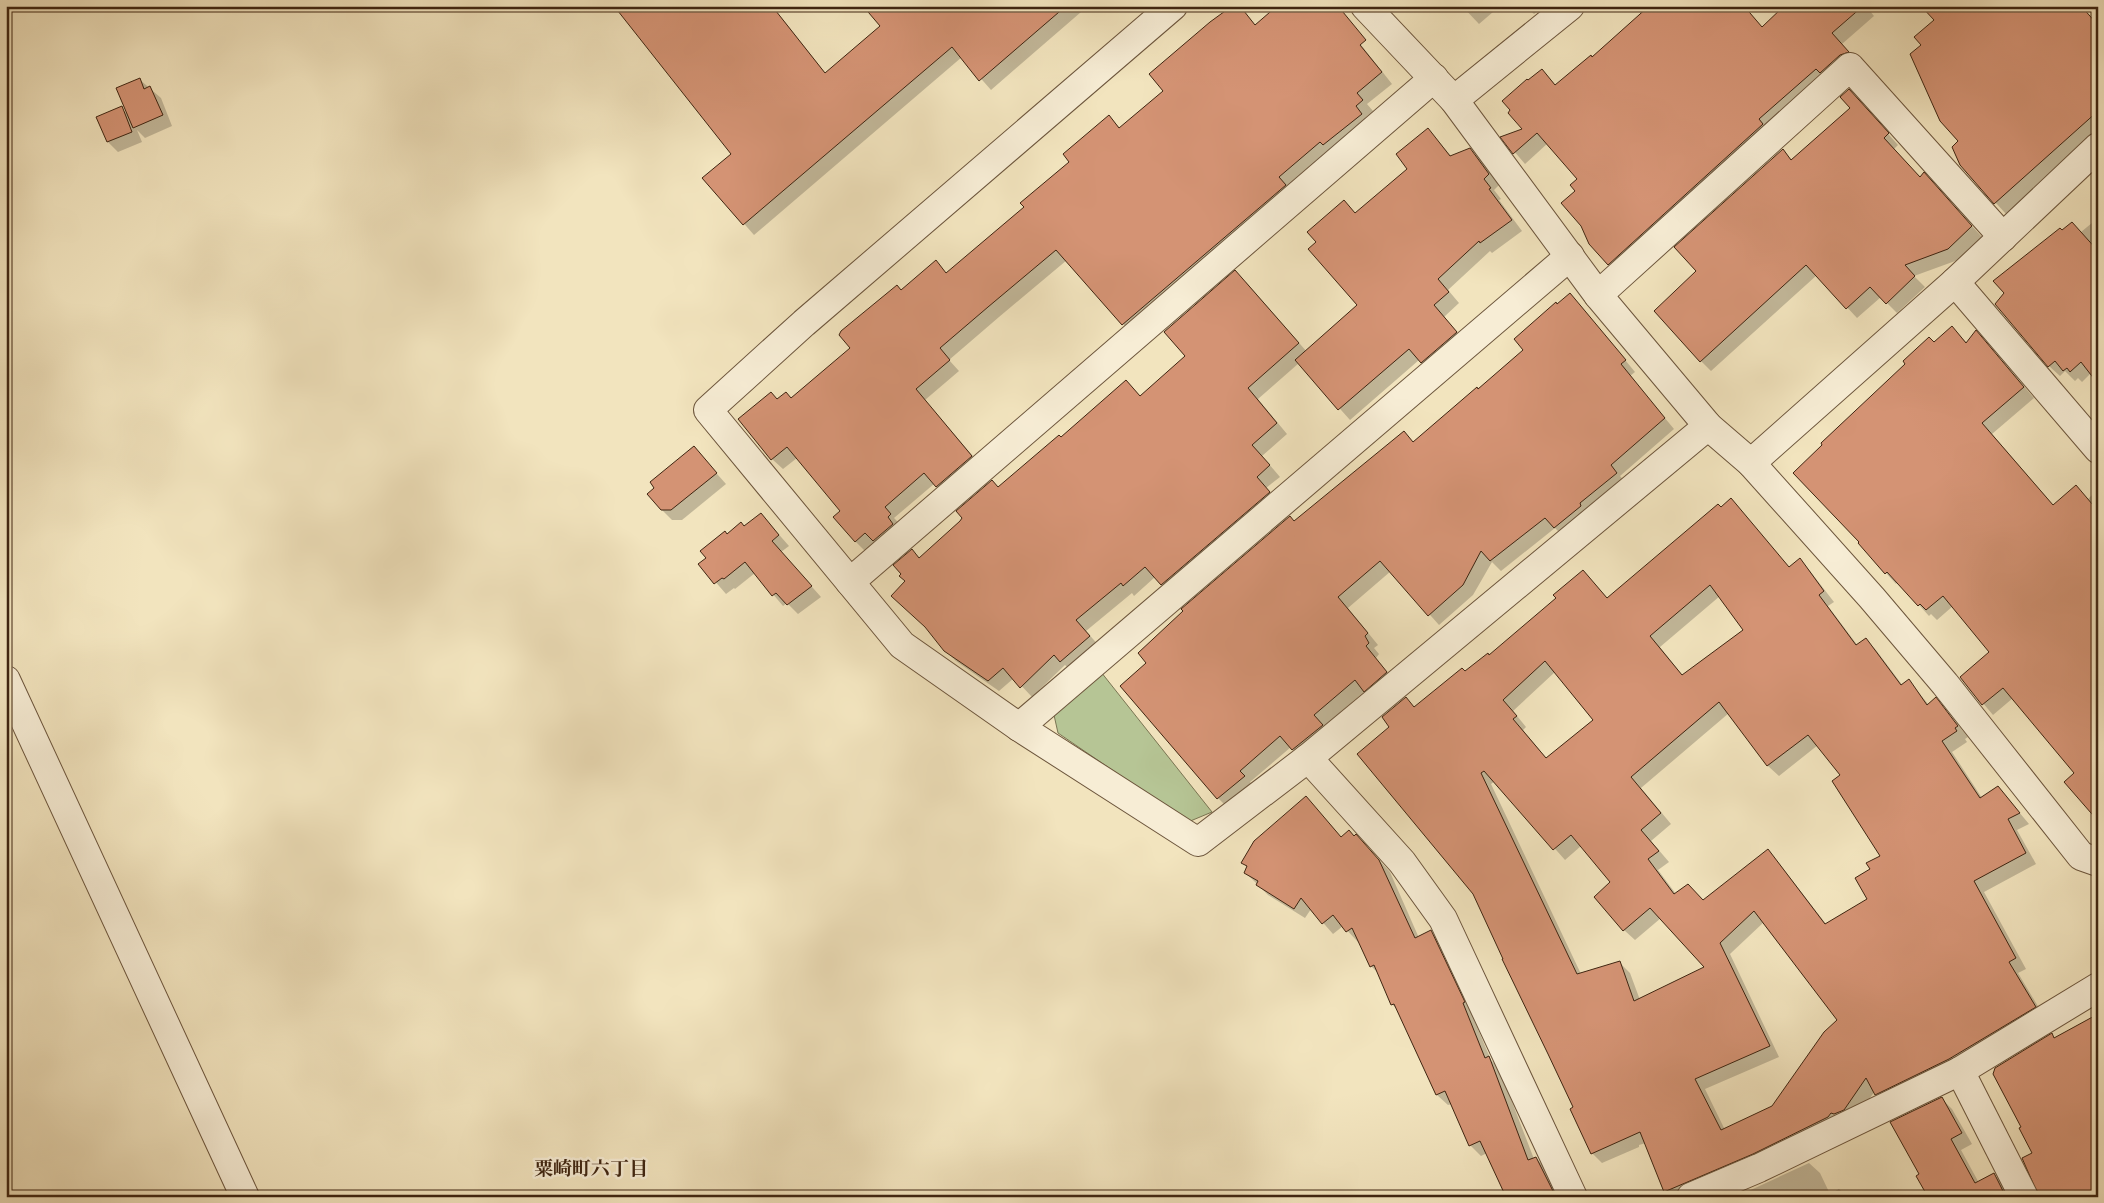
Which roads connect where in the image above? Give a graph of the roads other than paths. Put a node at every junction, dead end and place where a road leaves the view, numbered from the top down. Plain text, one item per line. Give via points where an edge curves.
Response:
1 (1173, 6) edge
2 (1365, 6) edge
3 (1570, 6) edge
4 (1434, 78) junction
5 (1454, 100) junction
6 (2098, 147) edge
7 (2003, 237) junction
8 (1570, 256) junction
9 (1955, 282) junction
10 (1598, 295) junction
11 (1708, 426) junction
12 (2098, 449) edge
13 (1751, 462) junction
14 (850, 582) junction
15 (6, 680) edge
16 (1019, 727) junction
17 (1308, 758) junction
18 (2098, 862) edge
19 (2098, 987) edge
20 (1960, 1071) junction
21 (245, 1197) edge
22 (1573, 1197) edge
23 (1691, 1197) edge
24 (2024, 1197) edge

1 - 14 street via 708,410
2 - 4 street
3 - 5 street
4 - 5 street
4 - 14 street
5 - 8 street
6 - 7 street
7 - 9 street
7 - 10 street via 1850,67
8 - 10 street
8 - 16 street
9 - 12 street
9 - 13 street
10 - 11 street
11 - 13 street
11 - 17 street
13 - 18 street via 1945,684 2081,856
14 - 16 street via 902,646
15 - 21 street
16 - 17 street via 1198,842
17 - 22 street via 1402,862 1443,919
19 - 20 street
20 - 23 street via 1759,1168
20 - 24 street

